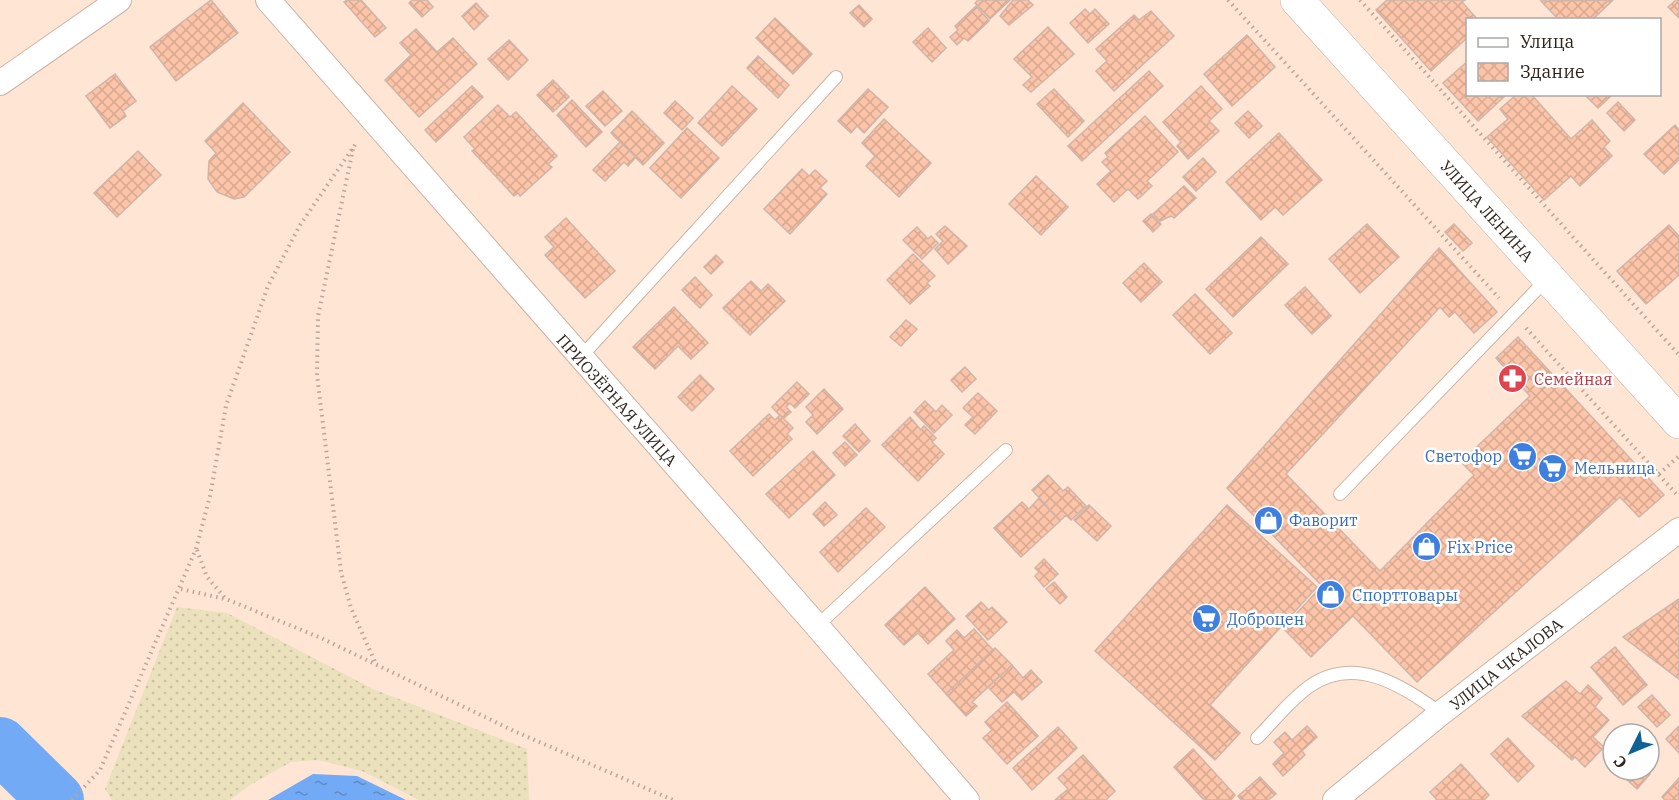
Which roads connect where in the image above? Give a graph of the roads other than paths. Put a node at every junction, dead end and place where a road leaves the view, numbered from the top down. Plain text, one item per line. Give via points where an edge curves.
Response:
1 (118, 0) edge
2 (268, 0) edge
3 (1296, 0) edge
4 (836, 77) dead end
5 (0, 83) edge
6 (1548, 278) junction
7 (580, 358) junction
8 (1679, 422) edge
9 (1006, 450) dead end
10 (1340, 494) dead end
11 (1679, 530) edge
12 (817, 626) junction
13 (1441, 713) junction
14 (1257, 738) dead end
15 (967, 800) edge
16 (1335, 800) edge

1 - 5 street
2 - 7 street, ПРИОЗЁРНАЯ УЛИЦА
3 - 6 main road, УЛИЦА ЛЕНИНА
4 - 7 lane
6 - 8 main road, УЛИЦА ЛЕНИНА
6 - 10 lane
7 - 12 street, ПРИОЗЁРНАЯ УЛИЦА
9 - 12 lane
11 - 13 street, УЛИЦА ЧКАЛОВА
12 - 15 street, ПРИОЗЁРНАЯ УЛИЦА
13 - 14 lane via 1400,684 1376,675 1345,673 1308,687
13 - 16 street, УЛИЦА ЧКАЛОВА

